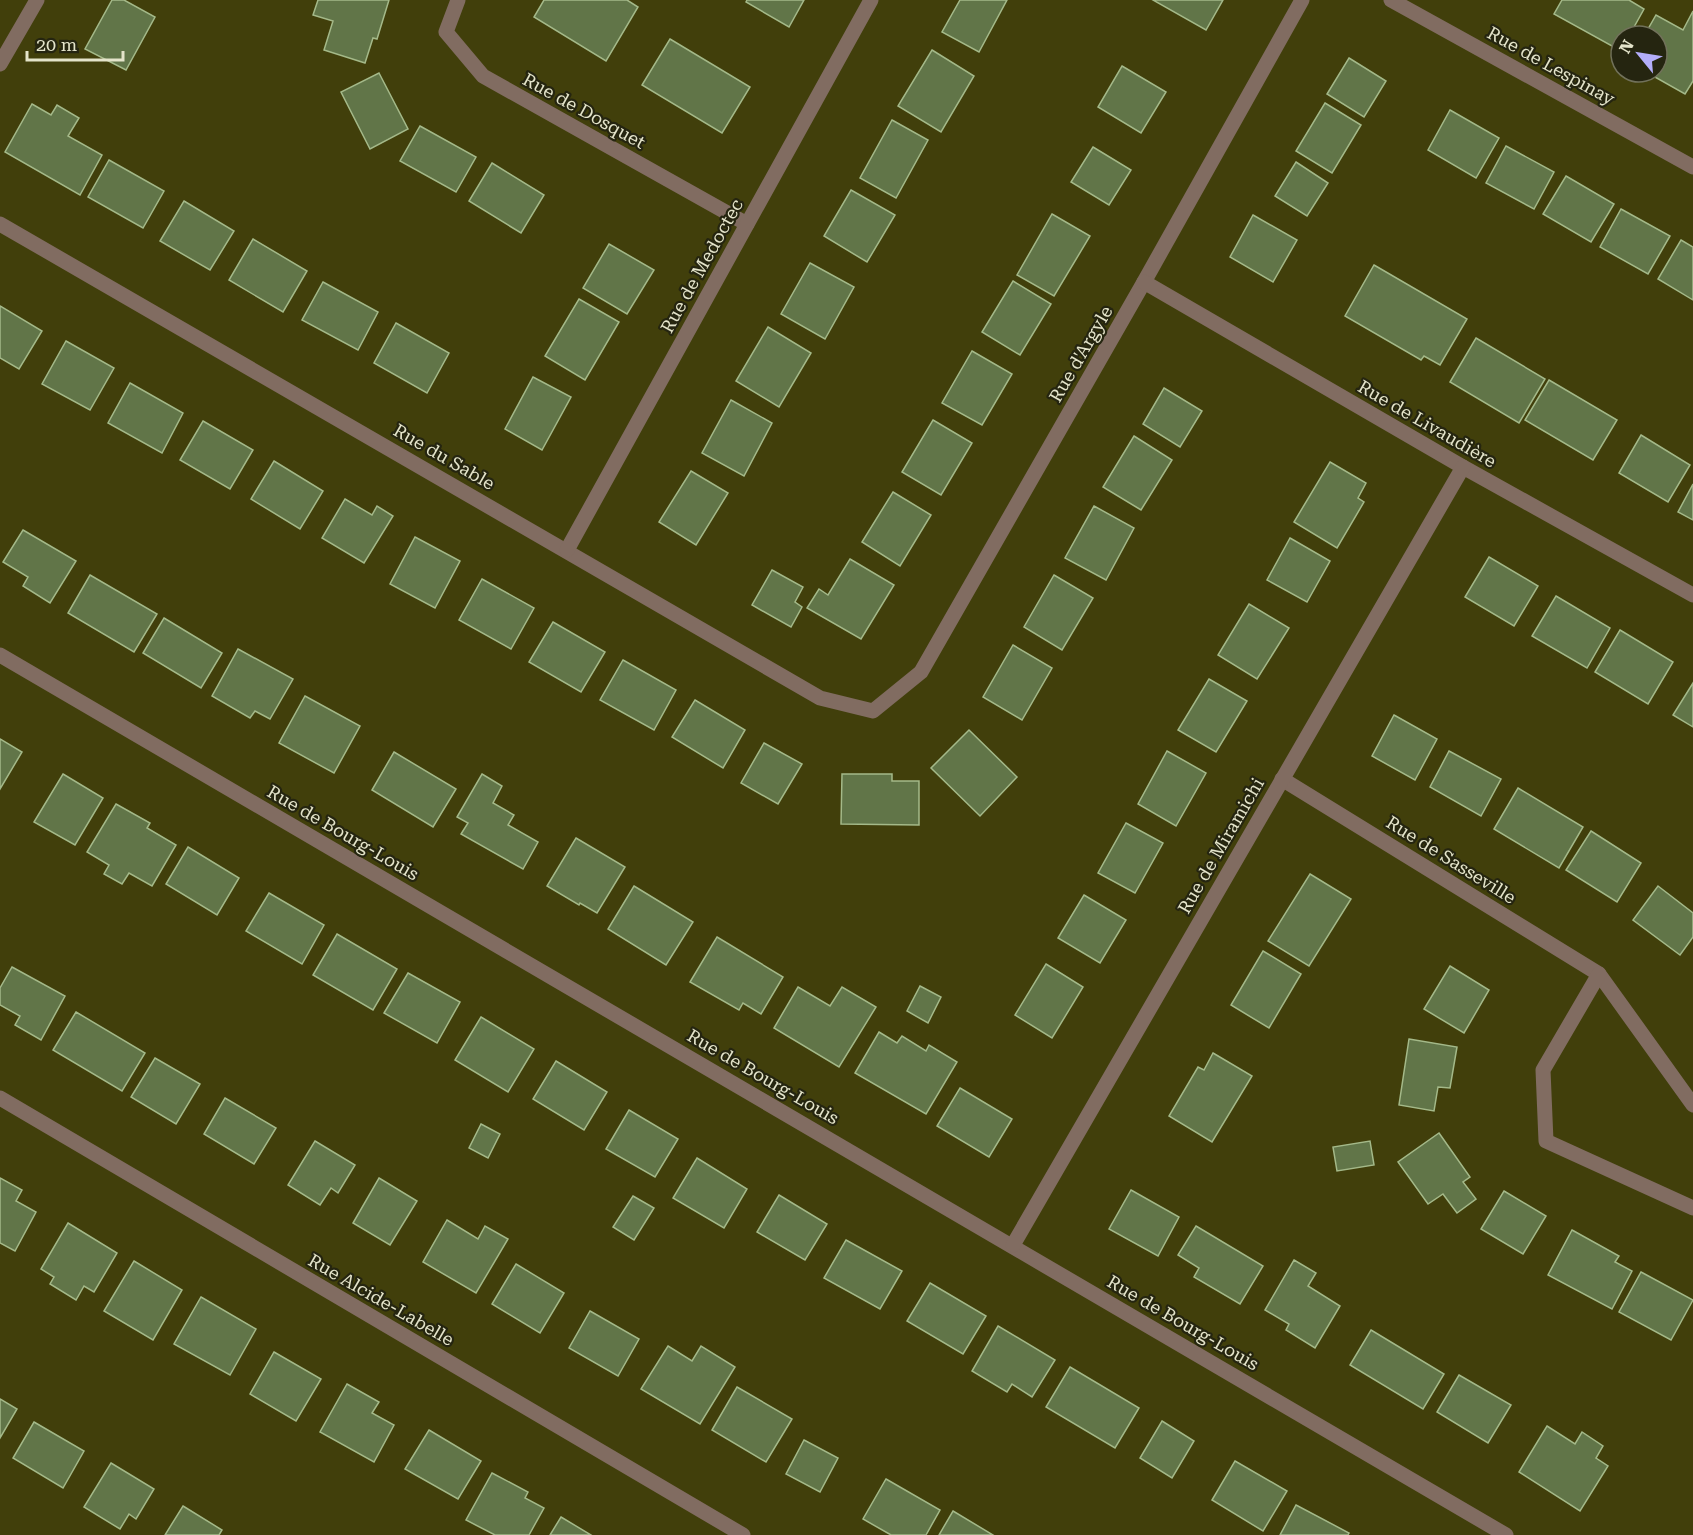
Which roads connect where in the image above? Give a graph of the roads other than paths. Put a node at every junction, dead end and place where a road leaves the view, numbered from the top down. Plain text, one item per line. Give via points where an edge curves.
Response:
1 (37, 0) edge
2 (458, 0) edge
3 (871, 0) edge
4 (1302, 0) edge
5 (1391, 0) edge
6 (0, 64) edge
7 (1693, 167) edge
8 (0, 224) edge
9 (747, 224) junction
10 (1144, 282) junction
11 (1463, 467) junction
12 (567, 550) junction
13 (1693, 595) edge
14 (0, 655) edge
15 (873, 711) joint
16 (1282, 779) junction
17 (1599, 974) junction
18 (0, 1098) edge
19 (1693, 1105) edge
20 (1693, 1208) edge
21 (1013, 1245) junction
22 (743, 1535) edge
23 (1506, 1535) edge

1 - 6 street
2 - 9 street, Rue de Dosquet via 446,32 483,76
3 - 9 street, Rue de Medoctec
4 - 10 street, Rue d'Argyle
5 - 7 street, Rue de Lespinay
8 - 12 street, Rue du Sable
9 - 12 street, Rue de Medoctec
10 - 11 street, Rue de Livaudière
10 - 15 street, Rue d'Argyle via 921,672
11 - 13 street, Rue de Livaudière
11 - 16 street, Rue de Miramichi
12 - 15 street, Rue du Sable via 820,698
14 - 21 street, Rue de Bourg-Louis
16 - 17 street, Rue de Sasseville
16 - 21 street, Rue de Miramichi
17 - 19 street, Rue de Sasseville
17 - 20 street via 1544,1070 1545,1141
18 - 22 street, Rue Alcide-Labelle
21 - 23 street, Rue de Bourg-Louis

